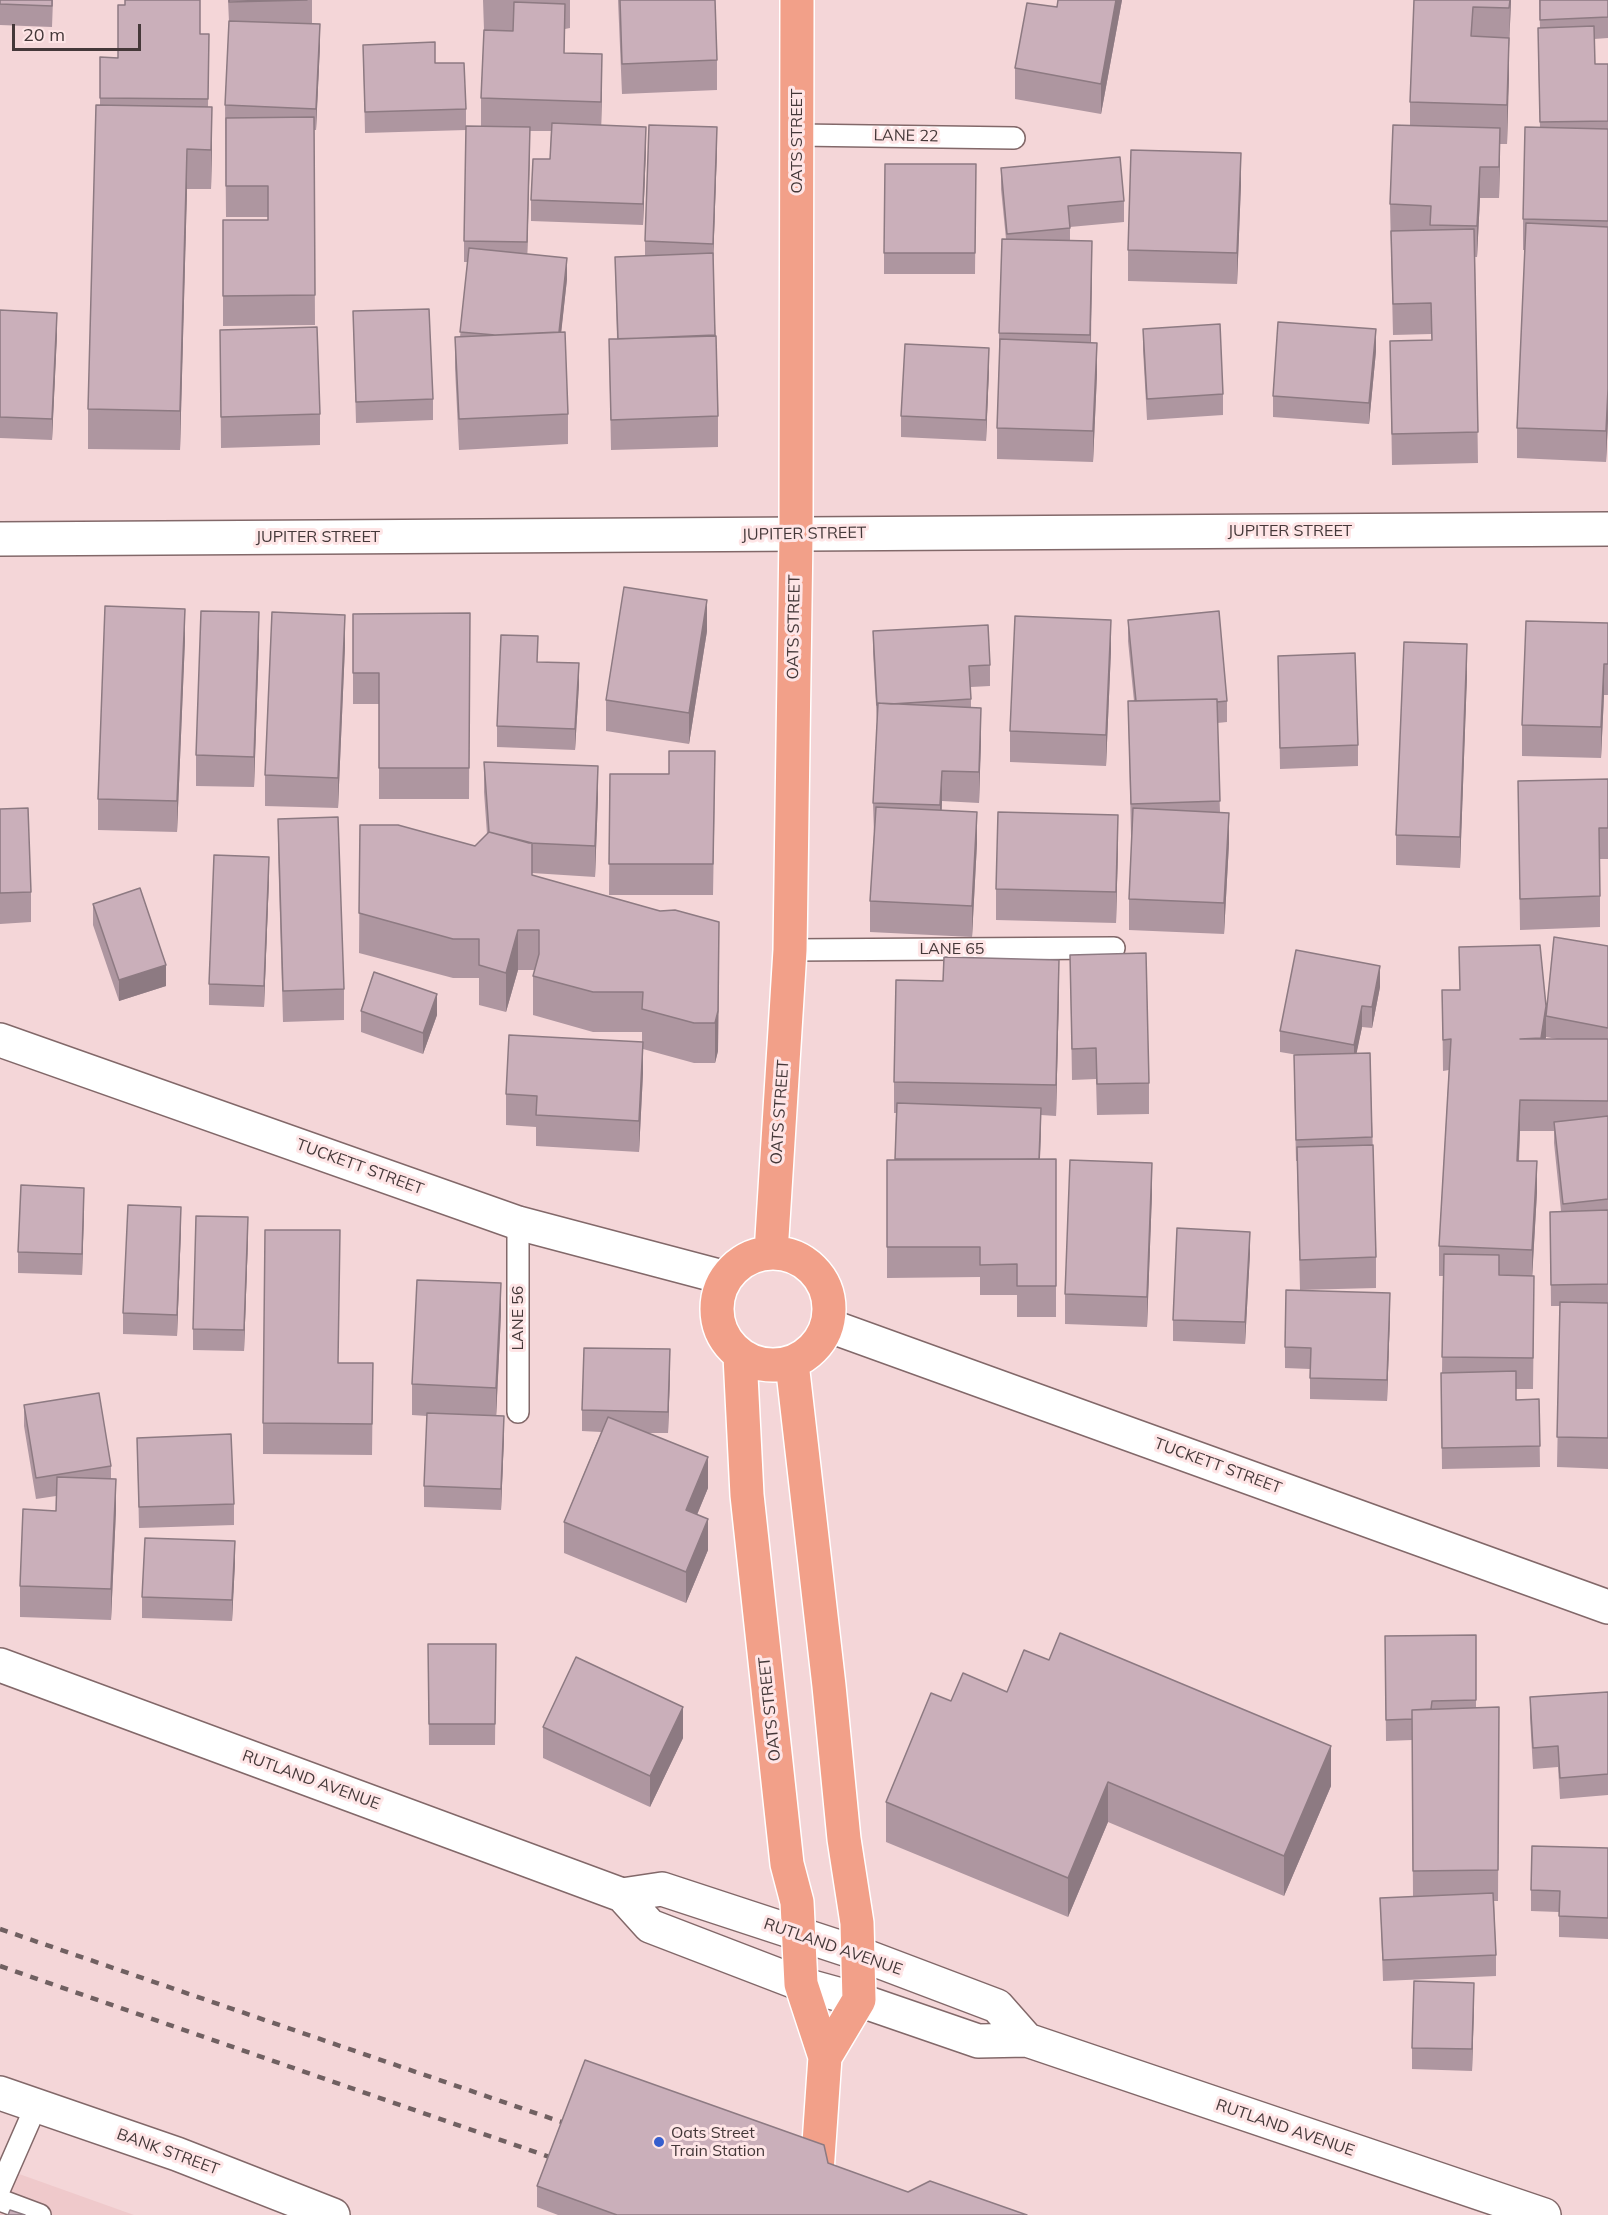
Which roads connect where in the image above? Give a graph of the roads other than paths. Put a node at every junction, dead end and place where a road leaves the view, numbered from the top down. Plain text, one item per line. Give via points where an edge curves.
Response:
1 (796, 0) edge
2 (798, 135) junction
3 (1014, 138) dead end
4 (1608, 529) edge
5 (796, 534) junction
6 (0, 539) edge
7 (1114, 948) dead end
8 (790, 950) junction
9 (0, 1040) edge
10 (518, 1223) junction
11 (771, 1253) junction
12 (726, 1278) junction
13 (827, 1325) junction
14 (740, 1356) junction
15 (792, 1363) junction
16 (518, 1412) dead end
17 (1608, 1607) edge
18 (0, 1665) edge
19 (622, 1895) junction
20 (798, 1935) junction
21 (857, 1953) junction
22 (801, 1984) junction
23 (859, 2000) junction
24 (1027, 2040) junction
25 (825, 2057) junction
26 (0, 2093) edge
27 (36, 2106) junction
28 (0, 2188) edge
29 (0, 2200) edge
30 (40, 2215) edge
31 (333, 2215) edge
32 (814, 2215) edge
33 (1544, 2215) edge

1 - 2 main road, OATS STREET
2 - 3 lane, LANE 22
2 - 5 main road, OATS STREET
4 - 5 street, JUPITER STREET
5 - 6 street, JUPITER STREET
5 - 8 main road, OATS STREET
7 - 8 lane, LANE 65
8 - 11 main road, OATS STREET
9 - 10 street, TUCKETT STREET
10 - 12 street, TUCKETT STREET
10 - 16 lane, LANE 56
11 - 12 main road via 738,1264
11 - 13 main road via 805,1262 818,1274 826,1290
12 - 14 main road via 718,1294 719,1329
13 - 15 main road via 819,1341
13 - 17 street, TUCKETT STREET
14 - 15 main road via 757,1364
14 - 20 main road, OATS STREET via 747,1495
15 - 21 main road via 844,1839 857,1923
18 - 19 street, RUTLAND AVENUE
19 - 20 street, RUTLAND AVENUE via 662,1889
19 - 22 street, RUTLAND AVENUE via 650,1926
20 - 21 street, RUTLAND AVENUE
20 - 22 main road, OATS STREET
21 - 23 main road
21 - 24 street, RUTLAND AVENUE via 997,2006
22 - 23 street, RUTLAND AVENUE
22 - 25 main road, OATS STREET
23 - 24 street, RUTLAND AVENUE via 978,2041
23 - 25 main road, OATS STREET
24 - 33 street, RUTLAND AVENUE
25 - 32 main road, OATS STREET
26 - 27 street, BANK STREET
27 - 28 lane
27 - 31 street, BANK STREET via 177,2154
29 - 30 lane

